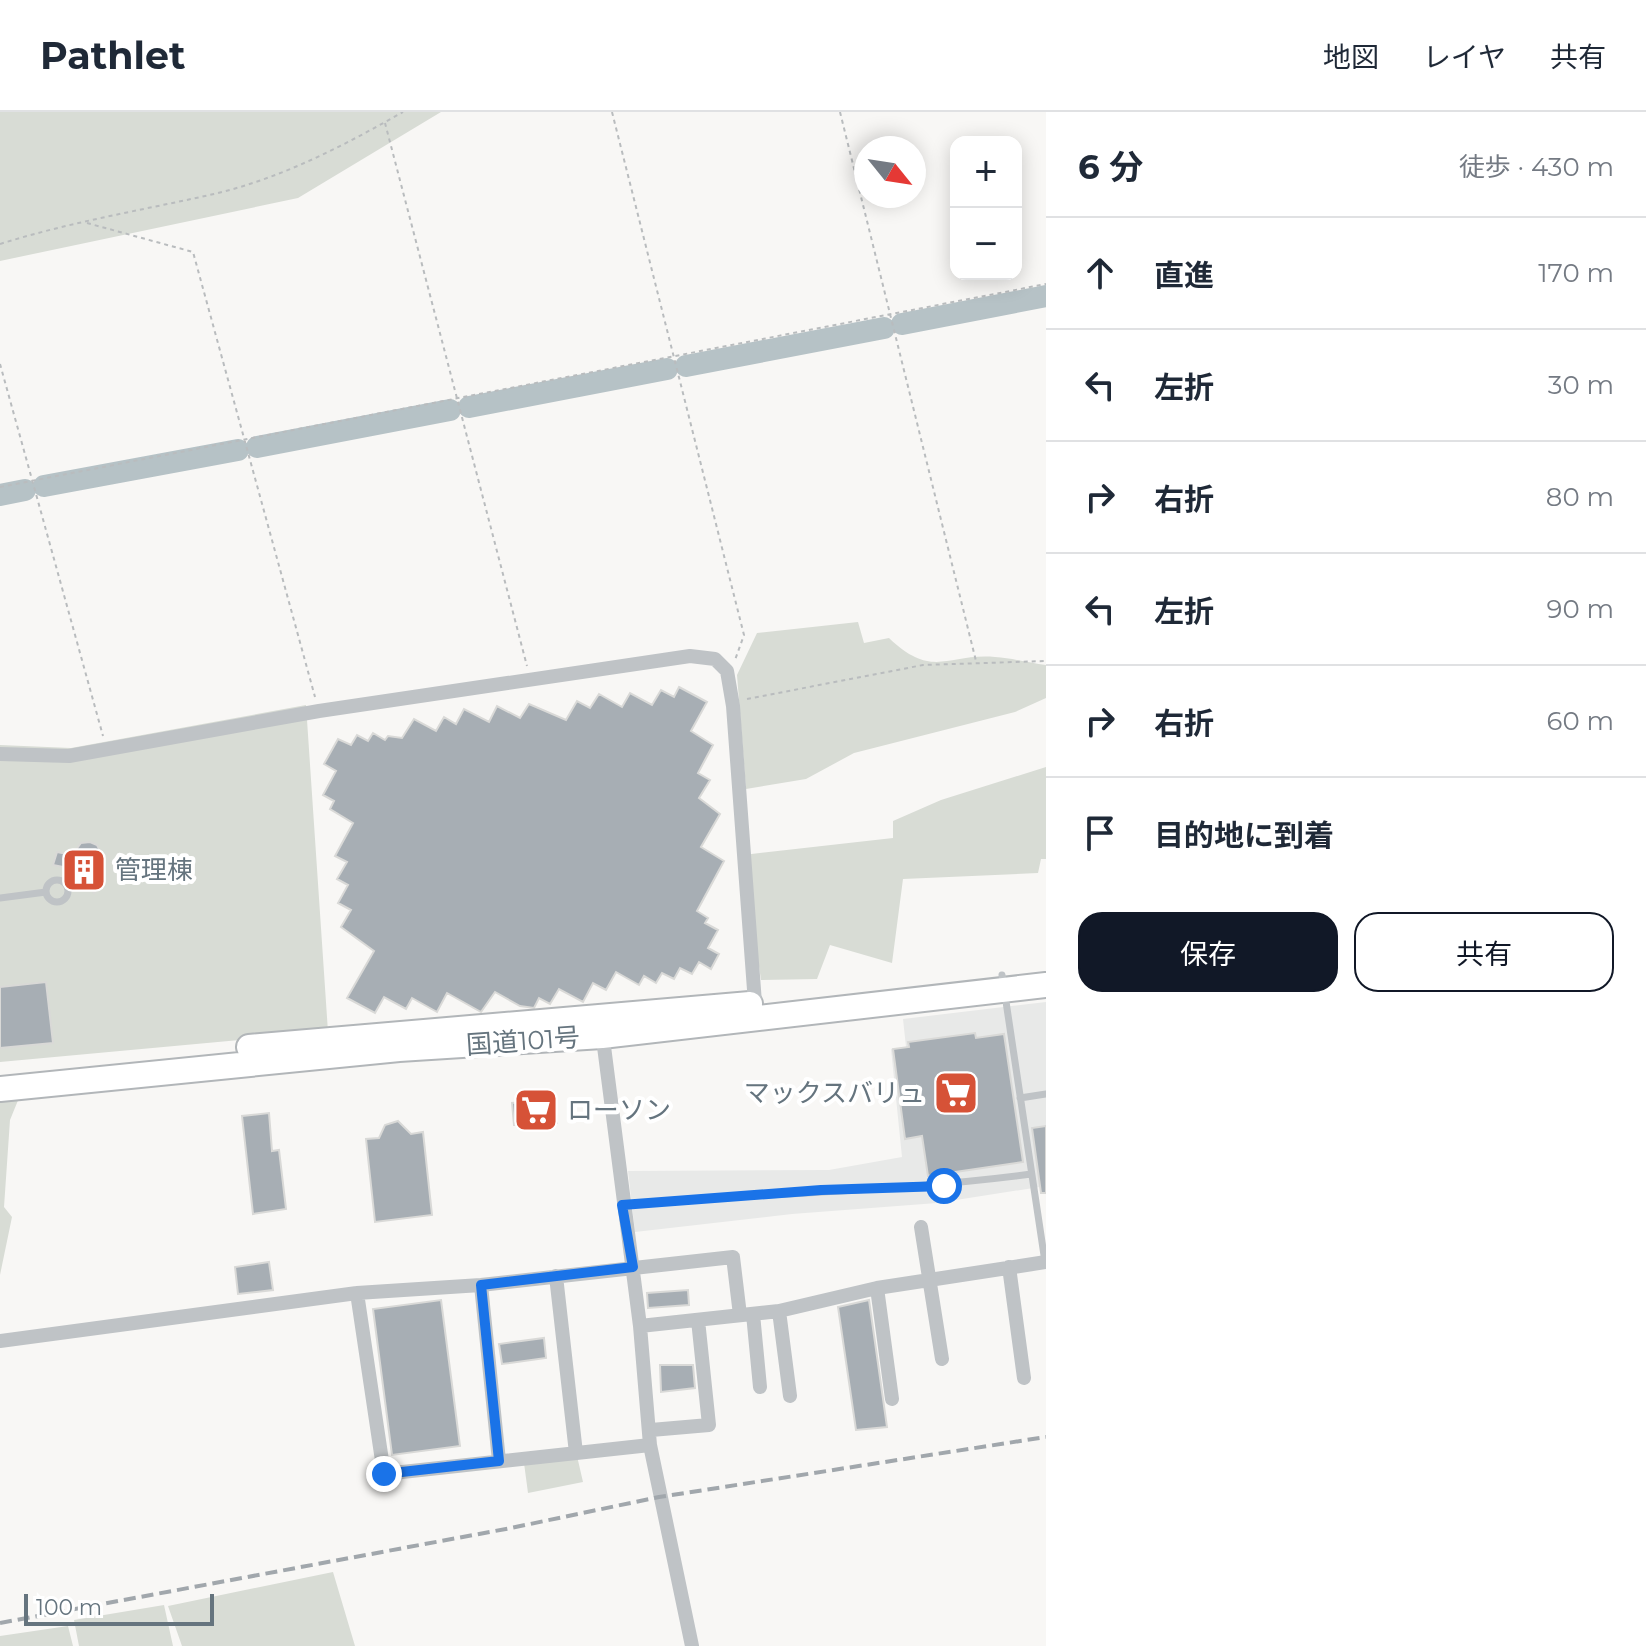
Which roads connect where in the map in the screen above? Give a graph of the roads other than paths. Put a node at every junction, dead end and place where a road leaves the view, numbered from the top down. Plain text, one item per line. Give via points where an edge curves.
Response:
1 (0, 754) edge
2 (46, 892) dead end
3 (0, 898) edge
4 (1046, 970) edge
5 (1003, 983) junction
6 (1046, 985) edge
7 (755, 1003) junction
8 (602, 1027) junction
9 (0, 1072) edge
10 (0, 1089) edge
11 (1046, 1094) edge
12 (1020, 1098) junction
13 (1031, 1174) junction
14 (622, 1205) junction
15 (921, 1227) dead end
16 (1046, 1265) edge
17 (633, 1267) junction
18 (1009, 1267) junction
19 (556, 1276) junction
20 (930, 1278) junction
21 (481, 1285) junction
22 (877, 1288) junction
23 (357, 1293) junction
24 (779, 1311) junction
25 (746, 1315) junction
26 (698, 1320) junction
27 (640, 1326) junction
28 (0, 1341) edge
29 (942, 1359) dead end
30 (1024, 1378) dead end
31 (760, 1387) dead end
32 (790, 1396) dead end
33 (892, 1399) dead end
34 (650, 1438) junction
35 (576, 1453) junction
36 (499, 1461) junction
37 (692, 1646) edge

1 - 7 street via 69,756 531,679 690,656 715,659 727,671 733,706
2 - 3 lane
4 - 5 highway, 国道101号
5 - 6 highway, 国道101号
5 - 7 highway, 国道101号
5 - 8 highway, 国道101号
5 - 12 lane
7 - 8 highway, 国道101号
8 - 9 highway, 国道101号 via 403,1032
8 - 10 highway, 国道101号
8 - 14 street
11 - 12 lane
12 - 13 lane
13 - 14 lane via 944,1186
13 - 16 lane
14 - 17 street
15 - 20 street
16 - 18 street
17 - 19 street
17 - 25 street via 733,1257
17 - 27 street
18 - 20 street
18 - 30 street
19 - 21 street
19 - 35 street
20 - 22 street
20 - 29 street
21 - 23 street
21 - 36 street
22 - 24 street
22 - 33 street
23 - 28 street
23 - 36 street via 384,1474
24 - 25 street
24 - 32 street
25 - 26 street
25 - 31 street
26 - 27 street
26 - 34 street via 709,1425
27 - 34 street
34 - 35 street
34 - 37 street
35 - 36 street

